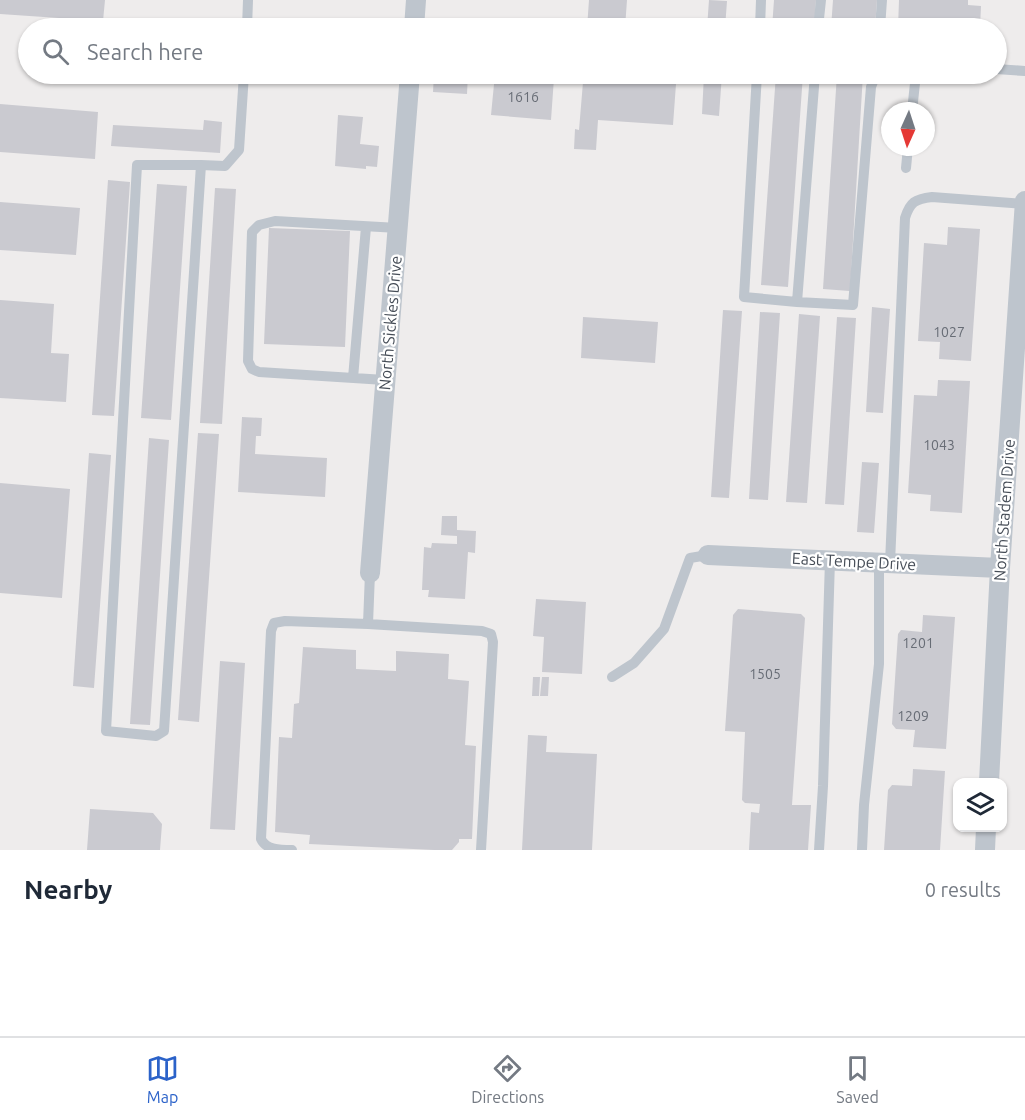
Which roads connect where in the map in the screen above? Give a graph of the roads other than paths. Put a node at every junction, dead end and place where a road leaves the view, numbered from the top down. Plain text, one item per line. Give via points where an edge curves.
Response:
1 (248, 0) edge
2 (416, 0) edge
3 (761, 0) edge
4 (821, 0) edge
5 (882, 0) edge
6 (247, 18) edge
7 (415, 18) edge
8 (760, 18) edge
9 (819, 18) edge
10 (881, 18) edge
11 (1007, 70) edge
12 (1025, 71) edge
13 (243, 84) edge
14 (409, 84) edge
15 (756, 84) edge
16 (814, 84) edge
17 (872, 84) edge
18 (915, 84) edge
19 (913, 102) edge
20 (907, 156) edge
21 (201, 165) junction
22 (906, 168) dead end
23 (1025, 202) edge
24 (366, 226) junction
25 (398, 228) junction
26 (797, 302) junction
27 (354, 378) junction
28 (386, 380) junction
29 (708, 555) joint
30 (830, 560) junction
31 (884, 563) junction
32 (1000, 568) junction
33 (370, 573) joint
34 (368, 624) junction
35 (612, 677) dead end
36 (989, 778) edge
37 (987, 832) edge
38 (292, 850) edge
39 (482, 850) edge
40 (819, 850) edge
41 (862, 850) edge
42 (985, 850) edge

1 - 6 lane
2 - 7 street
3 - 8 lane
4 - 9 lane
5 - 10 lane
11 - 12 lane
13 - 21 lane via 239,150 225,166
14 - 25 street, North Sickles Drive
15 - 26 lane via 744,297
16 - 26 lane
17 - 26 lane via 853,305
18 - 19 lane
20 - 22 lane
21 - 21 lane via 164,730 156,736 106,731 137,165
23 - 31 lane via 932,197 917,198 909,204 905,218
23 - 32 street, North Stadem Drive
24 - 25 lane
24 - 27 lane
24 - 27 lane via 275,221 259,225 252,232 247,341 252,369
25 - 28 street, North Sickles Drive
27 - 28 lane
28 - 33 street, North Sickles Drive
29 - 30 street, East Tempe Drive
29 - 35 lane via 690,558 664,629 634,663
30 - 31 street, East Tempe Drive
30 - 40 lane
31 - 32 street, East Tempe Drive
31 - 41 lane
32 - 36 street, North Stadem Drive
33 - 34 lane
34 - 38 lane via 285,621 272,627 261,839 268,848
34 - 39 lane via 491,634
37 - 42 street

